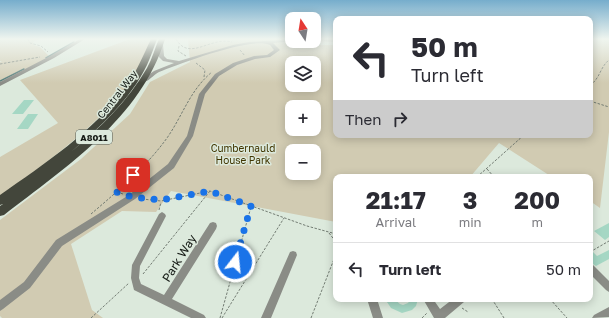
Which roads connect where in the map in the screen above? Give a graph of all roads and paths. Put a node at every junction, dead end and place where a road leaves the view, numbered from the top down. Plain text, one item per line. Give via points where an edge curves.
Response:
1 (59, 54) edge
2 (150, 54) edge
3 (156, 54) edge
4 (161, 54) edge
5 (183, 54) edge
6 (208, 54) edge
7 (271, 54) edge
8 (45, 56) dead end
9 (609, 60) edge
10 (185, 61) junction
11 (0, 64) edge
12 (200, 65) dead end
13 (143, 81) junction
14 (0, 84) edge
15 (593, 84) edge
16 (593, 102) edge
17 (609, 107) edge
18 (521, 138) edge
19 (486, 169) junction
20 (480, 174) edge
21 (491, 174) edge
22 (210, 191) junction
23 (132, 197) junction
24 (161, 200) junction
25 (0, 202) edge
26 (251, 206) junction
27 (0, 212) edge
28 (160, 213) joint
29 (284, 218) junction
30 (213, 226) dead end
31 (328, 233) junction
32 (333, 234) edge
33 (333, 239) edge
34 (609, 241) edge
35 (593, 250) edge
36 (293, 255) dead end
37 (333, 262) edge
38 (593, 271) edge
39 (135, 278) junction
40 (609, 287) edge
41 (166, 301) junction
42 (373, 302) edge
43 (430, 302) edge
44 (457, 302) edge
45 (494, 302) edge
46 (553, 302) edge
47 (0, 306) edge
48 (430, 310) dead end
49 (458, 311) dead end
50 (468, 312) dead end
51 (609, 312) edge
52 (439, 317) edge
53 (91, 318) edge
54 (201, 318) edge
55 (221, 318) edge
56 (266, 318) edge
57 (311, 318) edge
58 (378, 318) edge
59 (422, 318) edge
60 (504, 318) edge
61 (567, 318) edge
62 (597, 318) edge

1 - 14 street
2 - 25 main road, Central Way / A8011 via 135,80 104,118 69,150
3 - 13 main road, Central Way / A8011
4 - 10 street via 165,60
5 - 10 path
6 - 10 street
7 - 23 street via 235,64 217,75 202,94 190,136 171,166
8 - 11 path
9 - 15 path via 603,64
10 - 13 street via 156,71
12 - 23 path via 205,70 204,77 184,105 168,137 151,158 116,192
13 - 27 main road, Central Way / A8011 via 123,107 92,139
16 - 17 path
18 - 19 path
19 - 20 path
19 - 21 path
22 - 24 path
22 - 26 path
22 - 39 path via 144,274
23 - 24 path
23 - 47 street via 59,243 27,285
24 - 28 path
26 - 29 path
26 - 55 path
28 - 39 street via 136,265
29 - 31 path
29 - 55 path
30 - 41 street, Park Way
31 - 32 path
31 - 33 path
34 - 35 path
36 - 56 street
37 - 57 path
38 - 40 street
39 - 41 street via 137,287
39 - 53 path
41 - 54 street
42 - 58 street
43 - 52 street
44 - 52 street
45 - 60 path
46 - 61 path
48 - 59 path
49 - 50 path via 462,308
51 - 62 street

